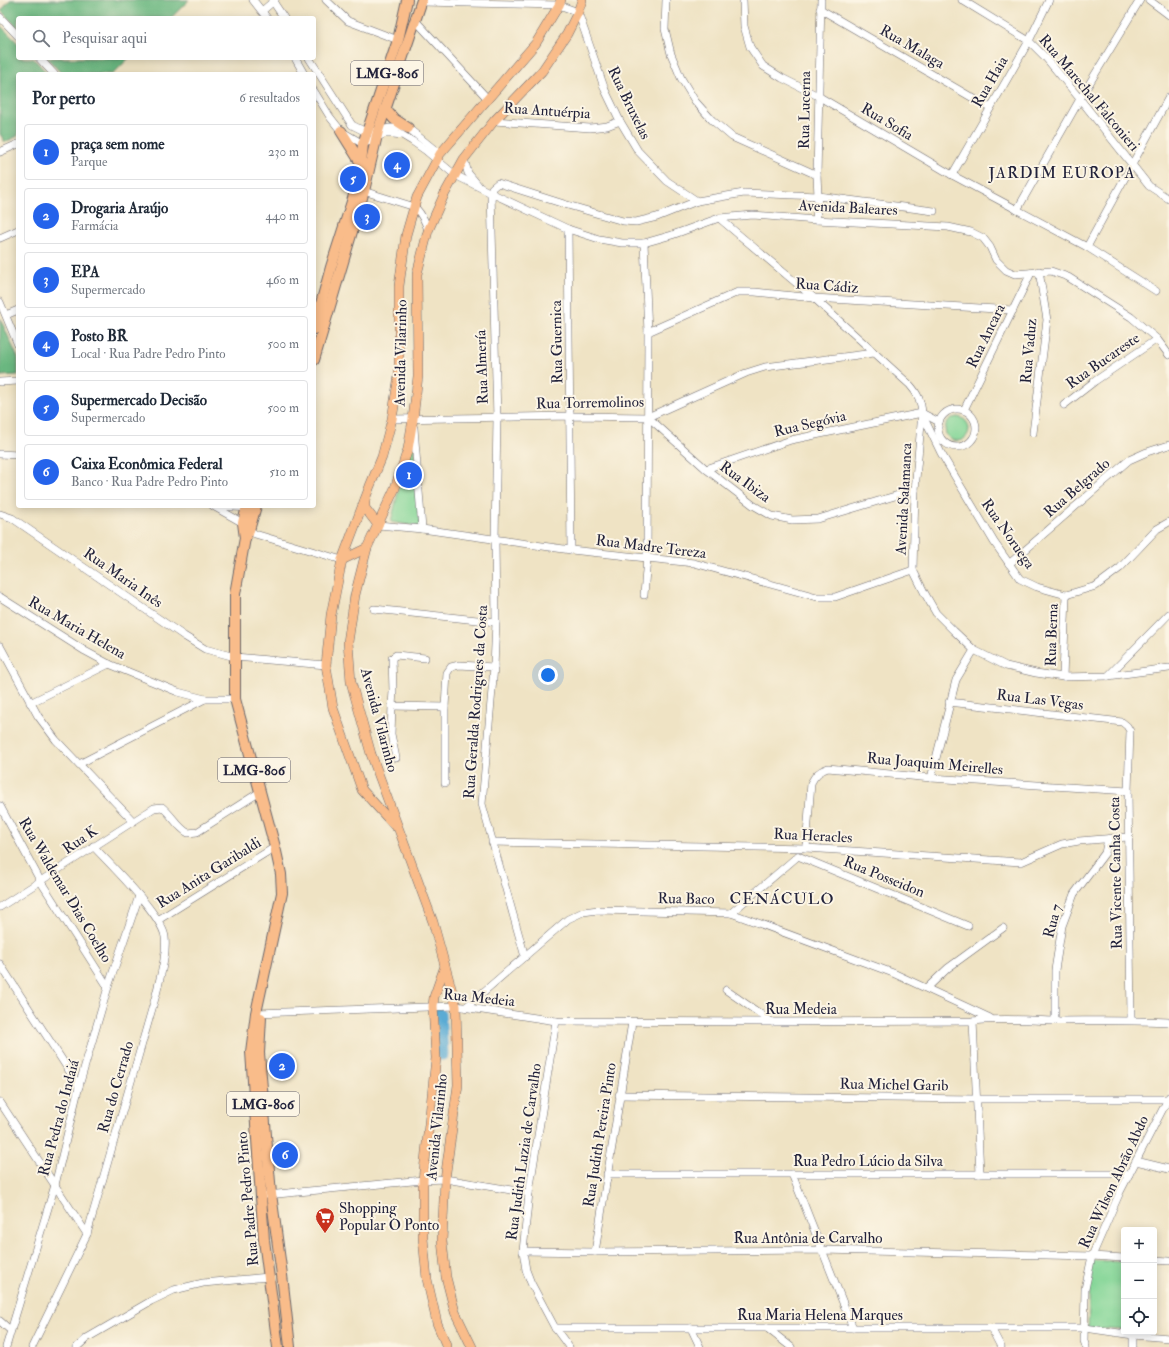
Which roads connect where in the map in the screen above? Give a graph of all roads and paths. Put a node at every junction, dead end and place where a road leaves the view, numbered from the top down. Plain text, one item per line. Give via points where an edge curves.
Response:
1 (253, 0) edge
2 (326, 0) edge
3 (407, 0) edge
4 (582, 0) edge
5 (666, 0) edge
6 (743, 0) edge
7 (821, 0) edge
8 (962, 0) edge
9 (1049, 0) edge
10 (1140, 0) edge
11 (1149, 0) edge
12 (273, 1) edge
13 (422, 1) edge
14 (560, 3) edge
15 (820, 9) junction
16 (262, 11) junction
17 (578, 12) junction
18 (1169, 15) edge
19 (266, 16) edge
20 (283, 16) edge
21 (0, 17) edge
22 (415, 20) junction
23 (16, 34) edge
24 (398, 40) junction
25 (1028, 41) junction
26 (41, 60) edge
27 (296, 60) edge
28 (310, 60) edge
29 (52, 72) edge
30 (303, 72) edge
31 (316, 94) edge
32 (818, 96) junction
33 (487, 98) junction
34 (1080, 99) junction
35 (1168, 100) edge
36 (990, 108) junction
37 (385, 109) junction
38 (494, 121) junction
39 (620, 121) junction
40 (408, 128) junction
41 (341, 131) junction
42 (374, 134) junction
43 (363, 144) junction
44 (16, 145) edge
45 (0, 152) edge
46 (438, 157) junction
47 (464, 159) junction
48 (361, 163) junction
49 (1132, 164) junction
50 (455, 175) junction
51 (817, 175) junction
52 (952, 175) junction
53 (479, 187) junction
54 (360, 190) junction
55 (491, 193) junction
56 (818, 196) junction
57 (1169, 199) edge
58 (697, 201) junction
59 (415, 208) junction
60 (1017, 210) junction
61 (934, 211) dead end
62 (719, 218) junction
63 (816, 220) junction
64 (568, 229) junction
65 (428, 230) junction
66 (16, 231) edge
67 (0, 238) edge
68 (644, 243) junction
69 (1087, 247) junction
70 (1039, 272) junction
71 (1031, 273) junction
72 (1156, 291) dead end
73 (814, 298) junction
74 (0, 302) edge
75 (1013, 310) junction
76 (16, 311) edge
77 (316, 311) edge
78 (6, 315) junction
79 (648, 332) junction
80 (1157, 339) junction
81 (16, 340) edge
82 (316, 353) edge
83 (874, 353) junction
84 (1169, 355) edge
85 (16, 381) edge
86 (0, 382) edge
87 (1064, 406) dead end
88 (964, 410) junction
89 (922, 413) junction
90 (571, 416) junction
91 (648, 417) junction
92 (497, 418) junction
93 (392, 419) junction
94 (413, 419) junction
95 (939, 422) junction
96 (1033, 433) dead end
97 (946, 444) junction
98 (1169, 445) edge
99 (941, 453) junction
100 (0, 454) edge
101 (16, 455) edge
102 (706, 469) junction
103 (370, 486) junction
104 (915, 490) junction
105 (216, 508) edge
106 (251, 508) edge
107 (0, 514) edge
108 (1169, 522) edge
109 (378, 525) junction
110 (422, 529) junction
111 (245, 530) junction
112 (495, 540) junction
113 (367, 548) junction
114 (571, 550) junction
115 (647, 558) junction
116 (342, 560) junction
117 (1009, 564) junction
118 (913, 570) junction
119 (644, 594) dead end
120 (1066, 595) junction
121 (0, 598) edge
122 (374, 609) dead end
123 (1169, 614) edge
124 (496, 622) junction
125 (0, 646) edge
126 (974, 650) junction
127 (235, 657) junction
128 (425, 658) dead end
129 (109, 664) junction
130 (326, 665) junction
131 (494, 667) junction
132 (1168, 670) edge
133 (1108, 676) junction
134 (1063, 677) junction
135 (205, 699) junction
136 (235, 699) junction
137 (30, 702) junction
138 (949, 702) junction
139 (392, 706) junction
140 (444, 707) junction
141 (1127, 726) joint
142 (396, 758) dead end
143 (79, 764) junction
144 (931, 778) junction
145 (445, 783) dead end
146 (1128, 791) junction
147 (260, 792) junction
148 (0, 806) edge
149 (133, 821) junction
150 (399, 831) junction
151 (1128, 837) junction
152 (1108, 839) junction
153 (492, 842) junction
154 (93, 846) junction
155 (274, 847) junction
156 (796, 847) junction
157 (806, 848) junction
158 (798, 856) junction
159 (41, 882) junction
160 (139, 896) junction
161 (0, 907) edge
162 (731, 912) junction
163 (158, 920) junction
164 (968, 926) dead end
165 (1003, 928) dead end
166 (525, 957) junction
167 (0, 964) edge
168 (445, 965) junction
169 (108, 987) junction
170 (927, 988) junction
171 (726, 990) dead end
172 (434, 1002) junction
173 (456, 1006) junction
174 (466, 1008) junction
175 (259, 1013) junction
176 (991, 1019) junction
177 (1055, 1020) junction
178 (1130, 1020) junction
179 (556, 1021) junction
180 (973, 1021) junction
181 (632, 1022) junction
182 (772, 1022) junction
183 (1169, 1022) edge
184 (79, 1086) junction
185 (619, 1095) junction
186 (1168, 1098) edge
187 (976, 1099) junction
188 (0, 1102) edge
189 (1136, 1161) junction
190 (1169, 1169) edge
191 (607, 1174) junction
192 (792, 1174) junction
193 (980, 1174) junction
194 (1128, 1174) junction
195 (423, 1180) junction
196 (445, 1180) junction
197 (55, 1185) junction
198 (529, 1193) junction
199 (266, 1195) junction
200 (87, 1234) junction
201 (822, 1250) junction
202 (523, 1251) junction
203 (595, 1252) junction
204 (1092, 1256) junction
205 (1121, 1258) edge
206 (1157, 1260) edge
207 (1169, 1261) edge
208 (269, 1277) junction
209 (0, 1321) edge
210 (555, 1328) junction
211 (691, 1328) junction
212 (767, 1328) junction
213 (853, 1328) junction
214 (991, 1328) junction
215 (1085, 1328) junction
216 (10, 1330) junction
217 (1121, 1333) edge
218 (1133, 1335) joint
219 (1169, 1338) edge
220 (6, 1347) edge
221 (32, 1347) edge
222 (78, 1347) edge
223 (278, 1347) edge
224 (290, 1347) edge
225 (447, 1347) edge
226 (472, 1347) edge
227 (568, 1347) edge
228 (700, 1347) edge
229 (791, 1347) edge
230 (1001, 1347) edge
231 (1086, 1347) edge
232 (1133, 1347) edge

1 - 16 street
2 - 24 street via 348,21
3 - 24 highway, LMG-806
4 - 17 main road, Avenida Vilarinho
5 - 51 street via 665,29 671,54 681,78 712,120 732,137
6 - 32 street, Rua Sofia via 744,26 750,47 763,66
7 - 15 street, Rua Lucerna
8 - 25 street, Rua Marechal Falconieri
9 - 25 street, Rua Haia
10 - 34 street
11 - 18 street
12 - 16 street
12 - 20 street
13 - 14 street
13 - 22 highway, LMG-806
14 - 17 street
14 - 33 main road, Avenida Vilarinho via 536,43
15 - 32 street, Rua Lucerna
15 - 36 street, Rua Malaga
16 - 19 street
17 - 38 main road, Avenida Vilarinho via 567,34 542,71
17 - 39 street, Rua Bruxelas via 605,90
21 - 23 street
22 - 33 street
22 - 37 highway, LMG-806
24 - 42 highway, LMG-806
25 - 34 street, Rua Marechal Falconieri via 1046,58
25 - 36 street, Rua Haia
26 - 29 street
27 - 30 street
28 - 42 street via 352,125
31 - 41 street
32 - 51 street, Rua Lucerna
32 - 52 street, Rua Sofia
33 - 46 main road, Avenida Vilarinho
34 - 49 street, Rua Marechal Falconieri
34 - 60 street
35 - 49 street
36 - 52 street, Rua Haia
37 - 40 highway
37 - 42 highway, LMG-806
38 - 39 street, Rua Antuérpia via 590,128
38 - 47 main road, Avenida Vilarinho
39 - 58 street, Rua Bruxelas via 638,151 666,181
40 - 42 street via 390,128
40 - 46 street, Avenida Baleares
41 - 43 street
41 - 48 highway
42 - 43 highway, LMG-806
42 - 46 street, Avenida Baleares via 402,135
42 - 54 highway, LMG-806
43 - 48 highway, LMG-806
44 - 45 street
46 - 50 street, Avenida Baleares
46 - 59 main road, Avenida Vilarinho via 417,197
47 - 50 main road, Avenida Vilarinho
47 - 53 street, Avenida Baleares via 468,173
48 - 54 highway, LMG-806
49 - 57 street, Rua Marechal Falconieri via 1149,186
49 - 69 street
50 - 53 street, Avenida Baleares
50 - 65 main road, Avenida Vilarinho
51 - 56 street, Rua Lucerna
52 - 60 street, Rua Sofia
53 - 55 street, Avenida Baleares
54 - 59 street
54 - 77 highway, LMG-806
54 - 82 highway, LMG-806
55 - 58 street, Avenida Baleares via 492,188 498,183 623,221 636,222 657,217
55 - 64 street, Avenida Baleares
55 - 92 street, Rua Almería
56 - 58 street, Avenida Baleares via 744,193
56 - 61 street, Avenida Baleares
56 - 63 street, Rua Lucerna
59 - 65 street via 421,214
59 - 93 main road, Avenida Vilarinho via 406,235 399,286 399,375
60 - 69 street, Rua Sofia
62 - 63 street, Avenida Baleares via 753,215
62 - 68 street, Avenida Baleares
62 - 73 street, Avenida Salamanca
63 - 71 street, Avenida Baleares via 948,227 972,232 983,238 996,260 1006,270 1015,274
64 - 68 street, Avenida Baleares via 599,239
64 - 90 street, Rua Guernica
65 - 94 main road, Avenida Vilarinho via 417,274 418,376
66 - 67 street
68 - 79 street
69 - 72 street
70 - 71 street, Avenida Baleares
70 - 80 street, Avenida Baleares via 1052,271 1068,277 1131,317
70 - 96 street, Rua Vaduz via 1047,320
71 - 75 street, Rua Ancara
73 - 75 street, Rua Cádiz
73 - 79 street, Rua Cádiz via 738,292
73 - 83 street, Avenida Salamanca
74 - 78 street
75 - 88 street, Rua Ancara
76 - 78 street
78 - 81 street
79 - 91 street
80 - 84 street, Avenida Baleares
80 - 87 street, Rua Bucareste via 1095,381
83 - 89 street, Avenida Salamanca via 916,392
83 - 91 street, Rua Torremolinos via 765,367
85 - 86 street
88 - 95 street via 946,412
88 - 97 street via 974,418 974,437 970,443 958,448
89 - 95 street
89 - 99 street, Rua Noruega
89 - 102 street, Rua Segóvia via 790,440
89 - 104 street, Avenida Salamanca
90 - 91 street, Rua Torremolinos
90 - 92 street, Rua Torremolinos
90 - 114 street, Rua Guernica
91 - 102 street, Rua Ibiza
91 - 115 street
92 - 94 street, Rua Torremolinos
92 - 112 street, Rua Almería
93 - 94 street, Rua Torremolinos
93 - 103 main road, Avenida Vilarinho via 382,457
94 - 109 main road, Avenida Vilarinho via 408,448 395,488
94 - 110 street
95 - 97 street via 939,434
97 - 99 street
98 - 117 street, Rua Belgrado via 1129,460
99 - 117 street, Rua Noruega
100 - 101 street
102 - 104 street, Rua Ibiza via 753,505 772,516 792,520 818,519
103 - 109 main road via 364,507
103 - 116 main road, Avenida Vilarinho
104 - 118 street, Avenida Salamanca
105 - 111 street
106 - 111 highway, Rua Padre Pedro Pinto / LMG-806
107 - 127 street, Rua Maria Inês via 12,518 205,649
108 - 120 street via 1157,529 1120,568 1096,586
109 - 110 street, Rua Madre Tereza
109 - 113 main road, Avenida Vilarinho
110 - 112 street, Rua Madre Tereza
111 - 116 street
111 - 127 highway, Rua Padre Pedro Pinto / LMG-806 via 235,594
112 - 114 street, Rua Madre Tereza
112 - 124 street, Rua Geralda Rodrigues da Costa
113 - 116 main road
113 - 150 main road, Avenida Vilarinho via 355,595 348,642 351,682 371,754
114 - 115 street, Rua Madre Tereza
115 - 118 street, Rua Madre Tereza via 694,563 817,597 835,597
115 - 119 street
116 - 130 main road, Avenida Vilarinho via 331,615
117 - 120 street, Rua Noruega via 1020,578 1037,587
118 - 126 street, Avenida Salamanca via 936,613
120 - 134 street, Rua Berna
121 - 129 street, Rua Maria Helena
122 - 124 street
123 - 133 street
124 - 131 street, Rua Geralda Rodrigues da Costa
125 - 137 street
126 - 134 street, Avenida Salamanca via 1006,666
126 - 138 street via 956,680
127 - 130 street, Rua Maria Inês
127 - 136 highway, Rua Padre Pedro Pinto / LMG-806
128 - 139 street via 393,656
129 - 135 street, Rua Maria Helena via 178,692
129 - 137 street
130 - 150 main road, Avenida Vilarinho via 333,708 362,790
131 - 140 street via 452,667 446,673
131 - 153 street, Rua Geralda Rodrigues da Costa via 482,804
132 - 133 street, Avenida Salamanca
133 - 134 street, Avenida Salamanca
135 - 136 street, Rua Maria Helena
135 - 143 street
136 - 147 highway, Rua Padre Pedro Pinto / LMG-806
137 - 143 street via 56,740
138 - 141 street, Rua Las Vegas via 1122,722
138 - 144 street
139 - 140 street
139 - 142 street via 391,734
140 - 145 street
141 - 146 street, Rua Vicente Canha Costa via 1130,731
143 - 149 street
144 - 146 street, Rua Joaquim Meirelles
144 - 157 street, Rua Joaquim Meirelles via 828,768 820,771 811,783
146 - 151 street, Rua Vicente Canha Costa
147 - 149 street, Rua K via 197,832 188,833 181,829 162,807 154,808
147 - 155 highway, Rua Padre Pedro Pinto / LMG-806
148 - 159 street, Rua Waldemar Dias Coelho
149 - 154 street, Rua K
150 - 168 main road, Avenida Vilarinho via 433,922
151 - 152 street, Rua Heracles
151 - 178 street, Rua Vicente Canha Costa
152 - 157 street, Rua Heracles via 1062,844 1021,862
152 - 177 street, Rua 7 via 1105,853 1074,894 1062,926 1055,970
153 - 156 street, Rua Heracles
153 - 166 street, Rua Geralda Rodrigues da Costa
154 - 159 street, Rua K
154 - 160 street, Rua do Cerrado
155 - 163 street, Rua Anita Garibaldi
155 - 175 highway, Rua Padre Pedro Pinto / LMG-806 via 281,874 282,893
156 - 157 street, Rua Heracles
156 - 158 street
158 - 162 street
158 - 164 street, Rua Posseidon
159 - 161 street, Rua K
159 - 169 street, Rua Waldemar Dias Coelho
160 - 163 street, Rua do Cerrado
160 - 169 street, Rua Pedra do Indaiá
162 - 166 street, Rua Baco via 583,912 568,919
162 - 170 street, Rua Baco
163 - 200 street, Rua do Cerrado via 165,938 164,959 156,995
165 - 170 street via 948,968
166 - 174 street, Rua Baco
167 - 184 street
168 - 172 main road
168 - 173 main road, Avenida Vilarinho
169 - 184 street, Rua Pedra do Indaiá
170 - 176 street, Rua Baco
171 - 182 street
172 - 173 street, Rua Medeia
172 - 175 street, Rua Medeia
172 - 195 main road, Avenida Vilarinho via 436,1058
173 - 174 street, Rua Medeia
173 - 196 main road, Avenida Vilarinho via 458,1085
174 - 179 street, Rua Medeia
175 - 199 highway, Rua Padre Pedro Pinto / LMG-806 via 258,1053
176 - 177 street, Rua Medeia
176 - 180 street, Rua Medeia
177 - 178 street, Rua Medeia
178 - 183 street, Rua Medeia
179 - 181 street, Rua Medeia
179 - 198 street, Rua Judith Luzia de Carvalho
180 - 182 street, Rua Medeia
180 - 187 street
181 - 182 street, Rua Medeia
181 - 185 street, Rua Judith Pereira Pinto
184 - 197 street, Rua Pedra do Indaiá
185 - 187 street, Rua Michel Garib
185 - 191 street, Rua Judith Pereira Pinto
186 - 187 street, Rua Michel Garib
186 - 189 street, Rua Wilson Abrão Abdo
187 - 193 street
188 - 197 street
189 - 190 street
189 - 194 street, Rua Wilson Abrão Abdo
191 - 192 street, Rua Pedro Lúcio da Silva
191 - 203 street, Rua Judith Pereira Pinto
192 - 193 street, Rua Pedro Lúcio da Silva
192 - 201 street
193 - 194 street, Rua Pedro Lúcio da Silva
194 - 204 street, Rua Wilson Abrão Abdo
195 - 196 street
195 - 199 street
195 - 225 main road, Avenida Vilarinho via 423,1238 427,1279 437,1323
196 - 198 street
196 - 226 main road, Avenida Vilarinho via 442,1241 446,1277 455,1312
197 - 200 street
197 - 216 street, Rua Pedra do Indaiá
198 - 202 street, Rua Judith Luzia de Carvalho
199 - 208 highway, Rua Padre Pedro Pinto / LMG-806 via 264,1240
199 - 224 highway, Rua Padre Pedro Pinto / LMG-806 via 282,1275
200 - 221 street, Rua do Cerrado
201 - 203 street, Rua Antônia de Carvalho
201 - 204 street, Rua Antônia de Carvalho
201 - 213 street
202 - 203 street, Rua Antônia de Carvalho
202 - 210 street, Rua Judith Luzia de Carvalho via 531,1283
204 - 205 street, Rua Antônia de Carvalho
204 - 215 street, Rua Wilson Abrão Abdo via 1085,1289
206 - 207 street
208 - 222 street via 203,1283 174,1290 87,1338
208 - 223 highway, Rua Padre Pedro Pinto / LMG-806
209 - 216 street
210 - 211 street, Rua Maria Helena Marques
210 - 227 street, Rua Judith Luzia de Carvalho
211 - 212 street, Rua Maria Helena Marques
211 - 228 street
212 - 213 street, Rua Maria Helena Marques
212 - 229 street
213 - 214 street, Rua Maria Helena Marques
214 - 215 street, Rua Maria Helena Marques
214 - 230 street
215 - 217 street, Rua Maria Helena Marques
215 - 231 street, Rua Wilson Abrão Abdo
216 - 220 street, Rua Pedra do Indaiá
218 - 219 street, Rua Maria Helena Marques
218 - 232 street

